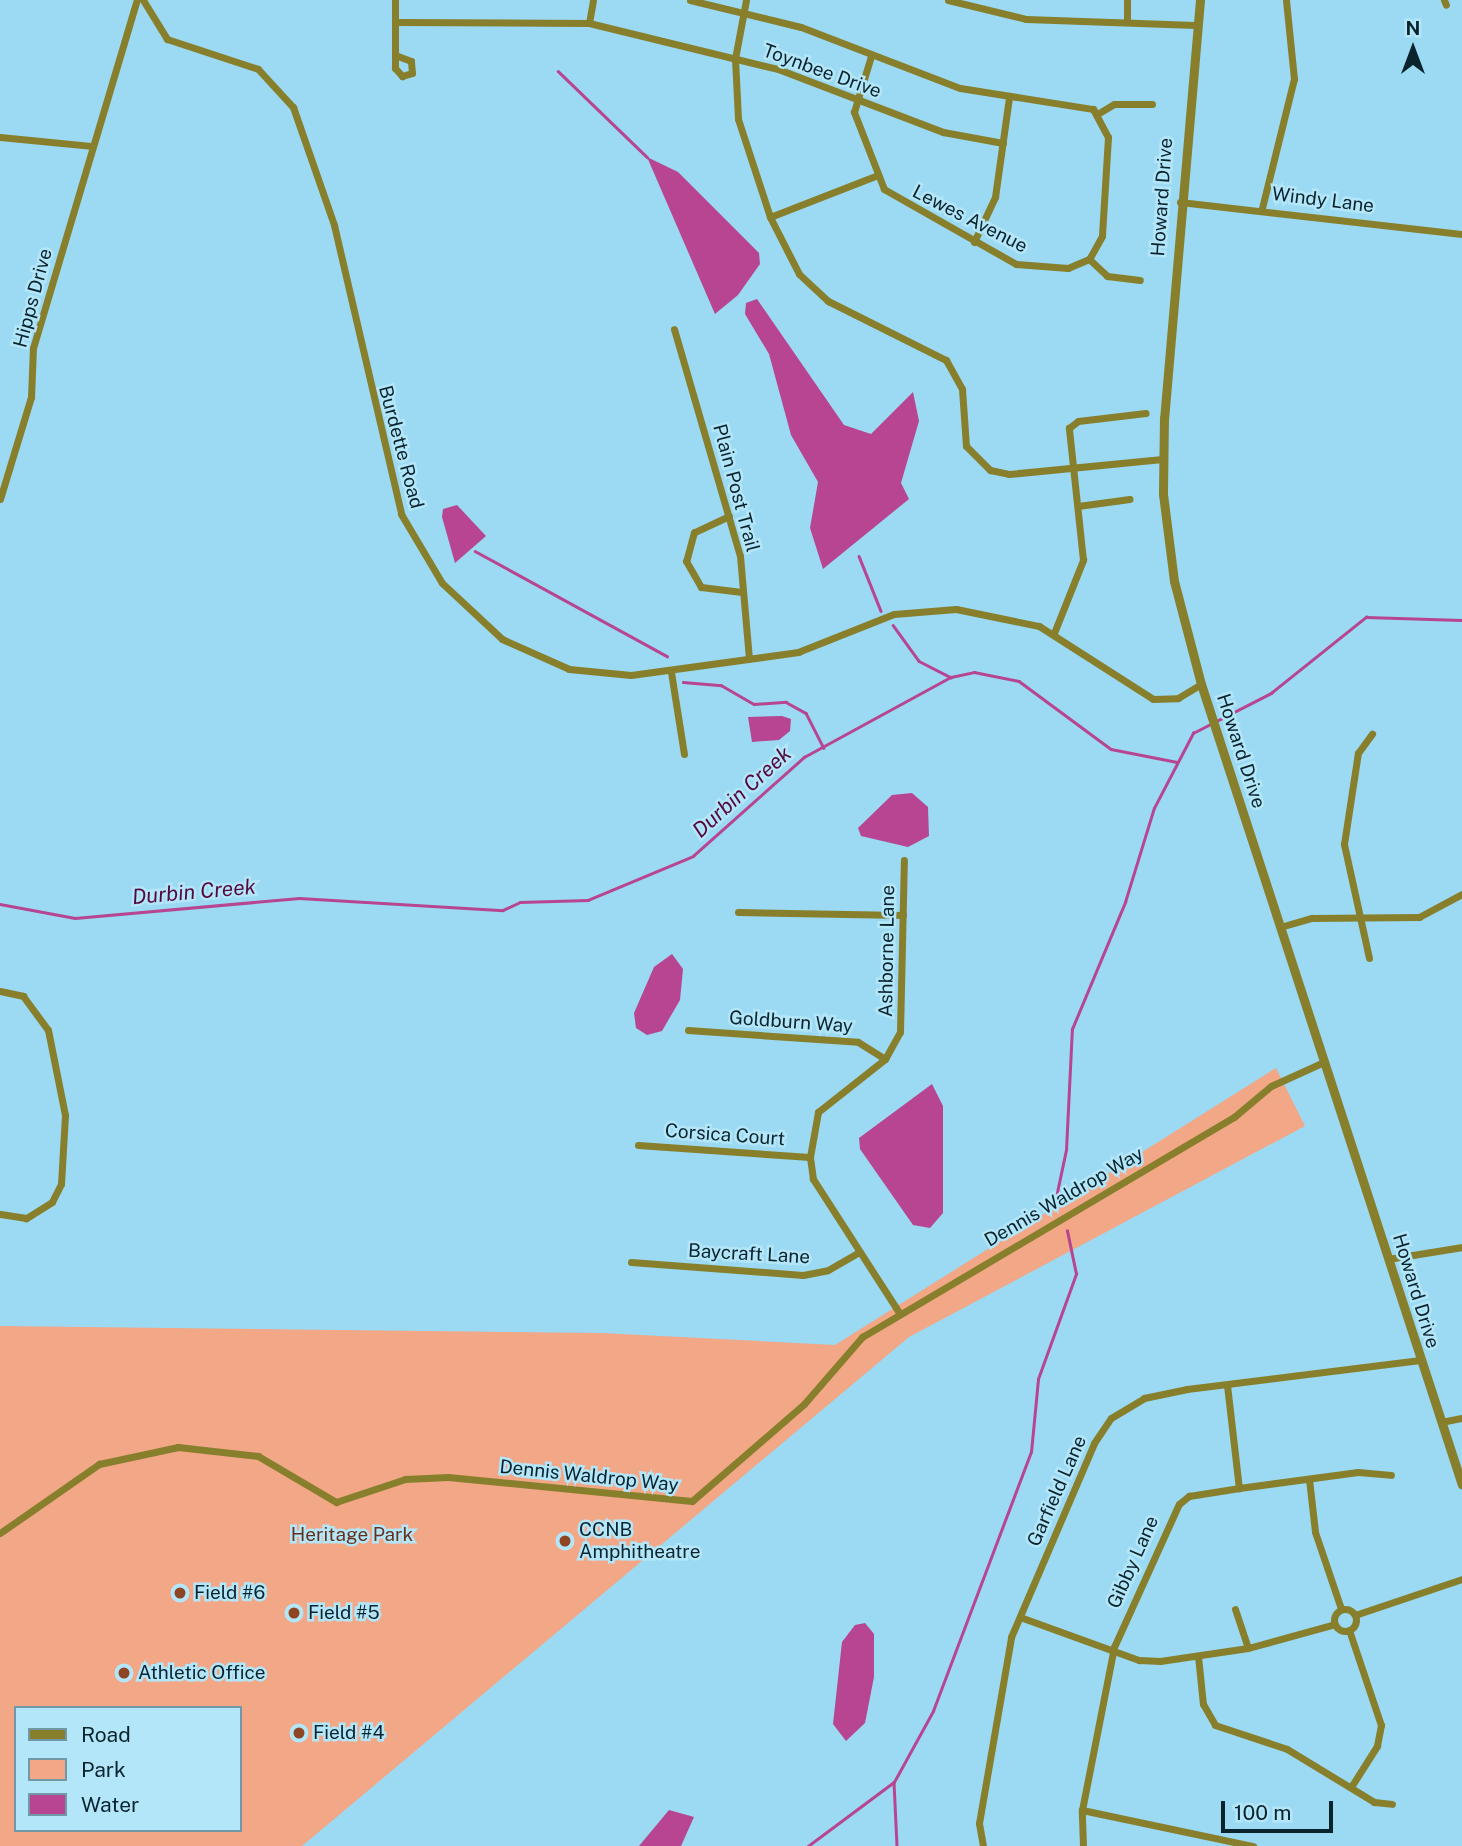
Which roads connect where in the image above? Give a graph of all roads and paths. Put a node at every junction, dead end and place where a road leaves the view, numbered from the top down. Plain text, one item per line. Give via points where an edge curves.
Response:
1 (137, 0) edge
2 (144, 0) edge
3 (395, 0) edge
4 (593, 0) edge
5 (690, 0) edge
6 (746, 0) edge
7 (948, 0) edge
8 (1127, 0) edge
9 (1200, 0) edge
10 (1286, 0) edge
11 (743, 13) junction
12 (1127, 21) junction
13 (395, 22) junction
14 (589, 23) junction
15 (1195, 25) junction
16 (396, 55) dead end
17 (872, 56) junction
18 (735, 59) junction
19 (1009, 98) junction
20 (855, 99) junction
21 (1152, 104) dead end
22 (1099, 113) junction
23 (0, 137) edge
24 (1003, 143) junction
25 (91, 146) junction
26 (875, 176) junction
27 (1179, 202) junction
28 (1262, 208) junction
29 (769, 217) junction
30 (1462, 234) edge
31 (974, 242) junction
32 (1089, 259) junction
33 (1140, 280) dead end
34 (674, 329) dead end
35 (1146, 413) dead end
36 (1162, 459) junction
37 (1073, 466) junction
38 (0, 499) edge
39 (1129, 499) dead end
40 (1078, 506) junction
41 (729, 516) junction
42 (742, 592) junction
43 (1054, 633) junction
44 (749, 659) junction
45 (671, 672) junction
46 (1201, 684) junction
47 (1372, 734) dead end
48 (684, 754) dead end
49 (904, 860) dead end
50 (1462, 894) edge
51 (738, 912) dead end
52 (903, 915) junction
53 (1358, 916) junction
54 (1280, 927) junction
55 (1369, 958) dead end
56 (0, 991) edge
57 (688, 1030) dead end
58 (885, 1059) junction
59 (1324, 1062) junction
60 (638, 1145) dead end
61 (810, 1157) junction
62 (0, 1214) edge
63 (1462, 1247) edge
64 (859, 1252) junction
65 (1388, 1259) junction
66 (631, 1262) dead end
67 (900, 1314) junction
68 (1420, 1360) junction
69 (1227, 1385) junction
70 (1462, 1418) edge
71 (1441, 1422) junction
72 (1391, 1475) dead end
73 (1309, 1479) junction
74 (1462, 1485) edge
75 (1239, 1488) junction
76 (0, 1533) edge
77 (1462, 1579) edge
78 (1235, 1609) dead end
79 (1341, 1609) junction
80 (1355, 1615) junction
81 (1020, 1616) junction
82 (1335, 1624) junction
83 (1349, 1630) junction
84 (1248, 1648) junction
85 (1113, 1651) junction
86 (1198, 1656) junction
87 (1352, 1787) junction
88 (1392, 1804) dead end
89 (1082, 1810) junction
90 (983, 1846) edge
91 (1083, 1846) edge
92 (1253, 1846) edge

1 - 25 street, Hipps Drive
2 - 45 street, Burdette Road via 167,38 258,69 293,107 334,225 394,492 409,532 442,583 485,628 549,662 600,675
3 - 13 street
4 - 14 street
5 - 11 street
6 - 11 street
7 - 12 street via 1026,19
8 - 12 street
9 - 15 street, Howard Drive
10 - 28 street via 1294,79
11 - 17 street via 801,27
11 - 18 street
12 - 15 street
13 - 14 street, Toynbee Drive
13 - 16 street
14 - 18 street, Toynbee Drive
15 - 27 street, Howard Drive
17 - 19 street
17 - 20 street, Lewes Avenue
18 - 20 street, Toynbee Drive
18 - 29 street via 743,144
19 - 22 street via 1071,101
19 - 24 street
20 - 24 street, Toynbee Drive via 943,132
20 - 26 street, Lewes Avenue via 858,131
21 - 22 street via 1114,104
22 - 32 street via 1108,137 1102,236
23 - 25 street
24 - 31 street via 996,197
25 - 38 street, Hipps Drive via 33,348 31,397
26 - 29 street
26 - 31 street, Lewes Avenue via 895,198
27 - 28 street, Windy Lane
27 - 36 street, Howard Drive
28 - 30 street, Windy Lane
29 - 37 street via 789,262 815,291 946,360 962,388 966,446 980,464 1009,474
31 - 32 street, Lewes Avenue via 1029,267 1068,268
32 - 33 street via 1107,276
34 - 41 street, Plain Post Trail
35 - 37 street via 1072,423
36 - 37 street
36 - 46 street, Howard Drive via 1174,581
37 - 40 street
39 - 40 street
40 - 43 street via 1081,577
41 - 42 street, Plain Post Trail
41 - 42 street via 694,532 686,561 701,587
42 - 44 street, Plain Post Trail
43 - 44 street, Burdette Road via 1010,617 926,608 894,614 814,648
43 - 46 street, Burdette Road via 1153,699 1178,698
44 - 45 street, Burdette Road
45 - 48 street
46 - 54 street, Howard Drive
47 - 53 street via 1358,753 1344,844
49 - 52 street, Ashborne Lane
50 - 53 street via 1419,917
51 - 52 street
52 - 58 street, Ashborne Lane via 900,1032
53 - 54 street
53 - 55 street
54 - 59 street, Howard Drive
56 - 62 street via 23,996 48,1030 65,1115 61,1184 52,1202 26,1218
57 - 58 street, Goldburn Way via 858,1042
58 - 61 street, Ashborne Lane via 823,1106 811,1131
59 - 65 street, Howard Drive
59 - 67 street, Dennis Waldrop Way via 1271,1086 1234,1117
60 - 61 street, Corsica Court
61 - 64 street, Ashborne Lane via 813,1179
63 - 65 street
64 - 66 street, Baycraft Lane via 803,1275
64 - 67 street, Ashborne Lane
65 - 68 street, Howard Drive
67 - 76 street, Dennis Waldrop Way via 850,1346 785,1423 683,1503 448,1477 405,1479 336,1502 258,1456 178,1447 99,1464
68 - 69 street, Garfield Lane
68 - 71 street, Howard Drive
69 - 75 street
69 - 81 street, Garfield Lane via 1144,1398 1111,1418 1094,1443
70 - 71 street
71 - 74 street, Howard Drive
72 - 73 street, Gibby Lane
73 - 75 street, Gibby Lane
73 - 79 street via 1315,1532
75 - 85 street, Gibby Lane via 1189,1496 1168,1518
77 - 80 street
78 - 84 street
79 - 80 street
79 - 82 street
80 - 83 street
81 - 85 street
81 - 90 street, Garfield Lane via 998,1697 979,1823
82 - 83 street
82 - 84 street
83 - 87 street via 1381,1725 1377,1746
84 - 86 street
85 - 86 street via 1139,1660
85 - 89 street, Gibby Lane
86 - 87 street via 1203,1704 1215,1726 1287,1749
87 - 88 street
89 - 91 street, Gibby Lane
89 - 92 street

